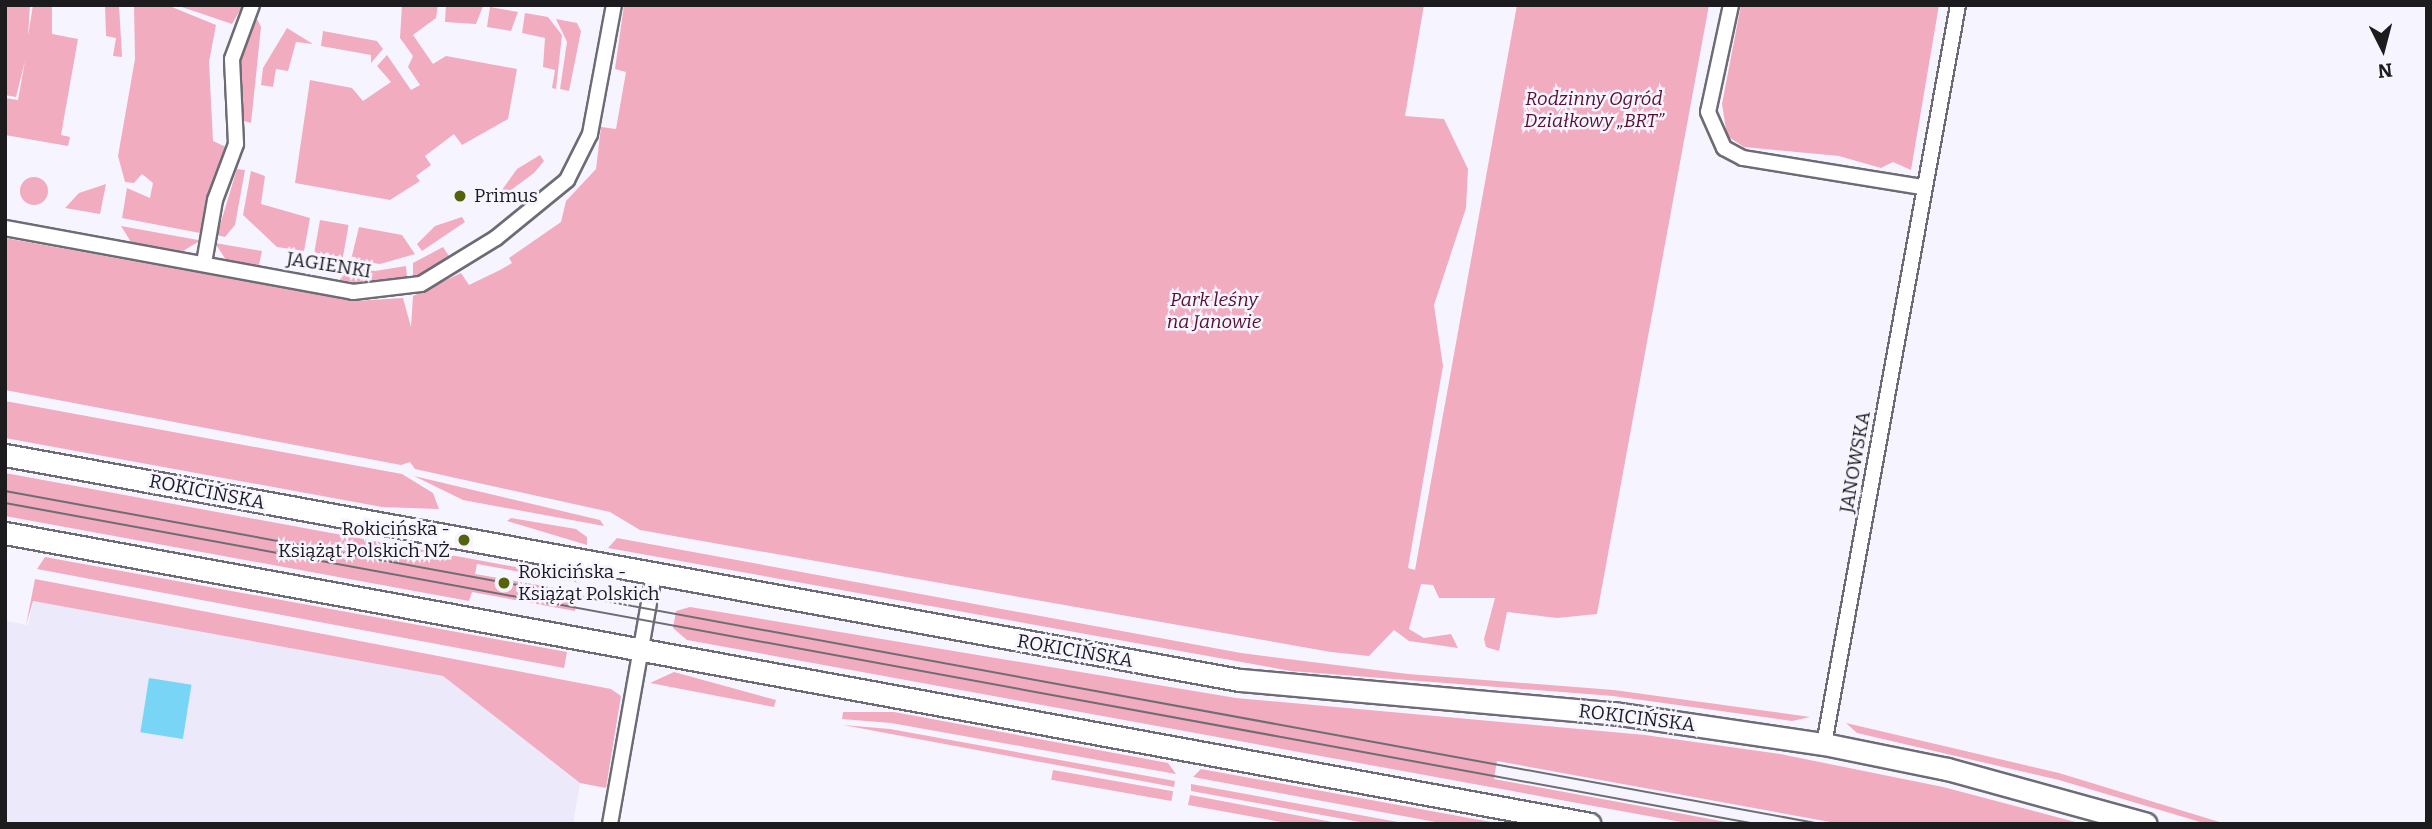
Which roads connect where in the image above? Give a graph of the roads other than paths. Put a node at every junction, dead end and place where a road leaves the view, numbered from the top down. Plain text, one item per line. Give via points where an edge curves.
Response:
1 (252, 5) edge
2 (614, 5) edge
3 (1731, 5) edge
4 (1958, 5) edge
5 (1923, 187) junction
6 (5, 228) edge
7 (204, 263) junction
8 (5, 455) edge
9 (5, 533) edge
10 (654, 575) junction
11 (641, 649) junction
12 (1824, 744) junction
13 (610, 824) edge
14 (1590, 824) edge
15 (2146, 824) edge

1 - 7 street via 232,59 236,144 215,200
2 - 7 street, JAGIENKI via 590,134 567,180 547,201 450,270 409,288 366,293
3 - 5 street via 1708,112 1724,148 1743,158
4 - 5 street, JANOWSKA
5 - 12 street, JANOWSKA
6 - 7 street, JAGIENKI
8 - 10 main road, ROKICIŃSKA
9 - 11 main road
10 - 11 street
10 - 12 main road, ROKICIŃSKA via 1240,681 1613,713
11 - 13 street
11 - 14 main road
12 - 15 main road, ROKICIŃSKA via 1947,769

